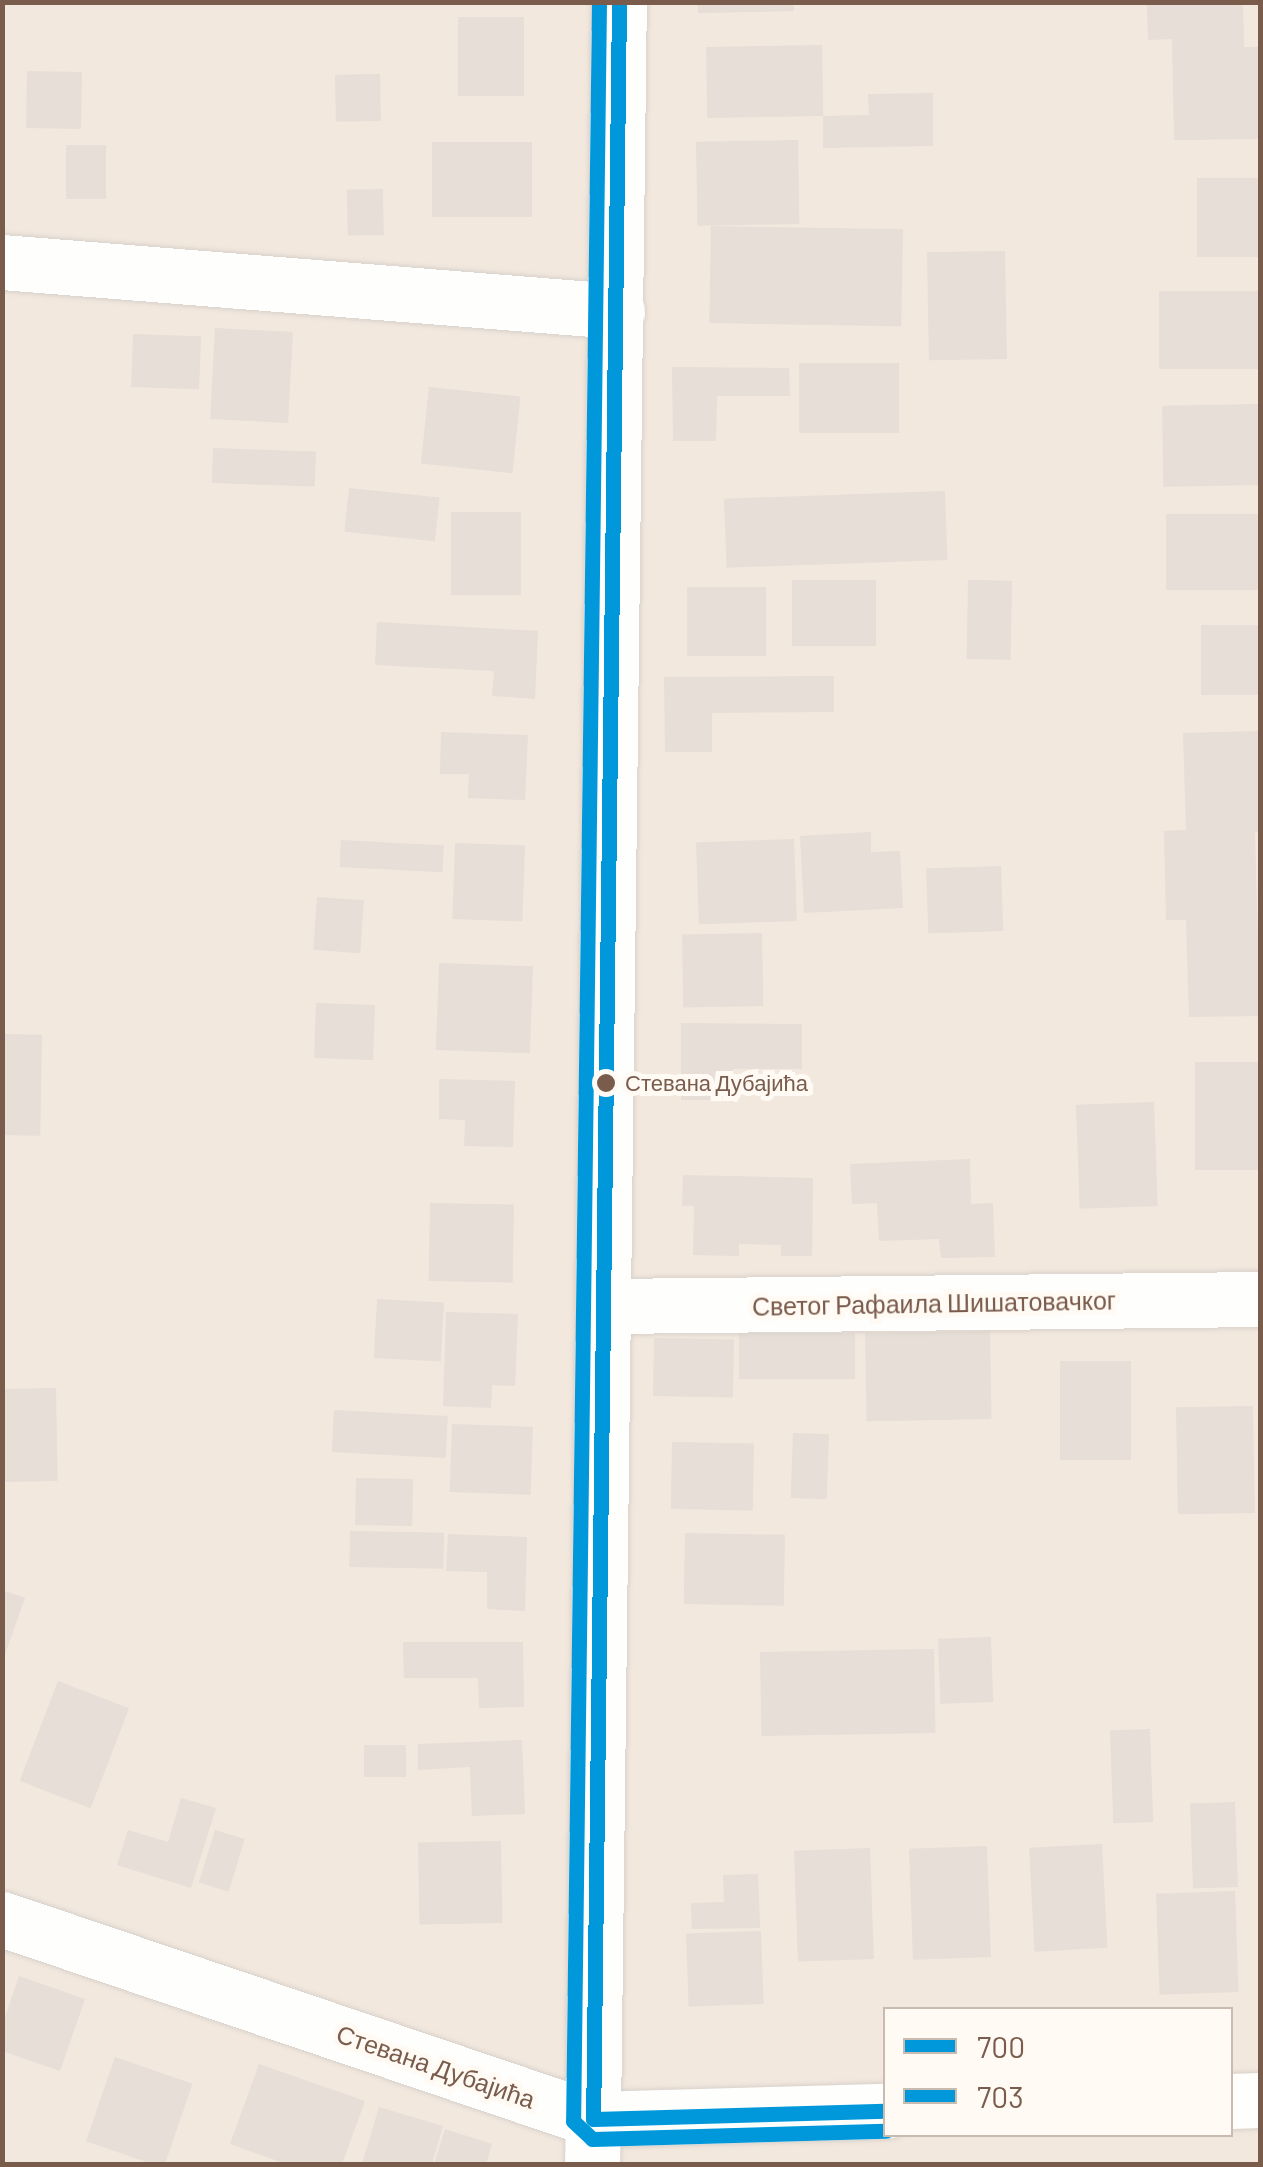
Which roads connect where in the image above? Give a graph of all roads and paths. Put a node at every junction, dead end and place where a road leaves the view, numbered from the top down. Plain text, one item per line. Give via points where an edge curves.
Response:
1 (619, 2) edge
2 (2, 262) edge
3 (617, 312) junction
4 (1260, 1299) edge
5 (606, 1306) junction
6 (2, 1918) edge
7 (1233, 2100) edge
8 (1260, 2100) edge
9 (883, 2111) edge
10 (593, 2142) edge

1 - 3 street
2 - 3 street
3 - 5 street
4 - 5 street, Светог Рафаила Шишатовачког
5 - 10 street
6 - 10 street, Стевана Дубајића
7 - 8 street
9 - 10 street, Стевана Дубајића

